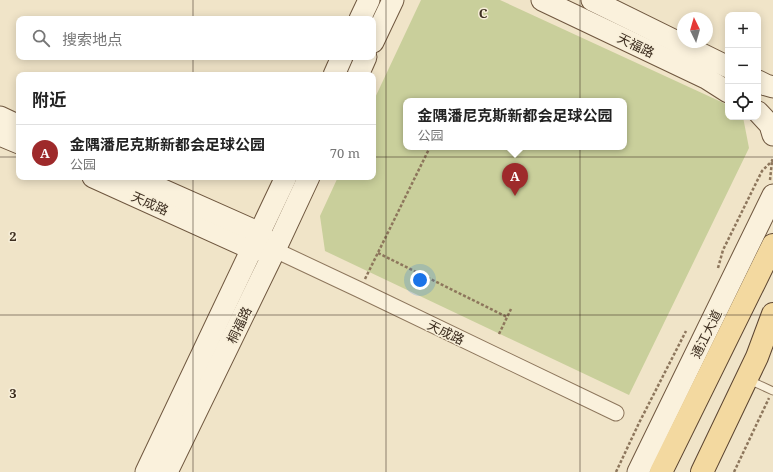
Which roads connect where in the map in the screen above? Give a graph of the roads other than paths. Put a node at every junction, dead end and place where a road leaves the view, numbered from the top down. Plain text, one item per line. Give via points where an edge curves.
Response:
1 (369, 0) edge
2 (393, 0) edge
3 (542, 0) edge
4 (592, 0) edge
5 (361, 16) edge
6 (376, 36) edge
7 (341, 60) edge
8 (365, 60) edge
9 (725, 65) edge
10 (335, 72) edge
11 (359, 72) edge
12 (761, 82) edge
13 (773, 86) edge
14 (725, 90) edge
15 (761, 115) edge
16 (0, 117) edge
17 (16, 125) edge
18 (0, 135) edge
19 (773, 135) edge
20 (16, 143) edge
21 (101, 180) edge
22 (140, 180) edge
23 (285, 180) edge
24 (308, 180) edge
25 (771, 191) edge
26 (256, 241) junction
27 (773, 245) edge
28 (275, 250) junction
29 (773, 314) edge
30 (773, 334) edge
31 (757, 357) junction
32 (747, 379) junction
33 (773, 391) edge
34 (616, 414) dead end
35 (146, 472) edge
36 (167, 472) edge
37 (638, 472) edge
38 (661, 472) edge
39 (702, 472) edge

1 - 5 street
2 - 6 street
3 - 14 street, 天福路 via 706,78
4 - 9 street, 天福路
7 - 10 street
8 - 11 street
12 - 13 street
15 - 19 street via 770,125
16 - 17 street
18 - 20 street
21 - 26 street, 天成路
22 - 26 street, 天成路
23 - 26 street, 桐福路
24 - 28 street, 桐福路
25 - 37 street, 通江大道
26 - 28 street, 天成路
26 - 35 street, 桐福路
27 - 38 main road, 通江大道
28 - 34 street, 天成路
28 - 36 street, 桐福路
29 - 31 main road
30 - 31 street
31 - 32 main road
32 - 33 lane
32 - 39 main road

